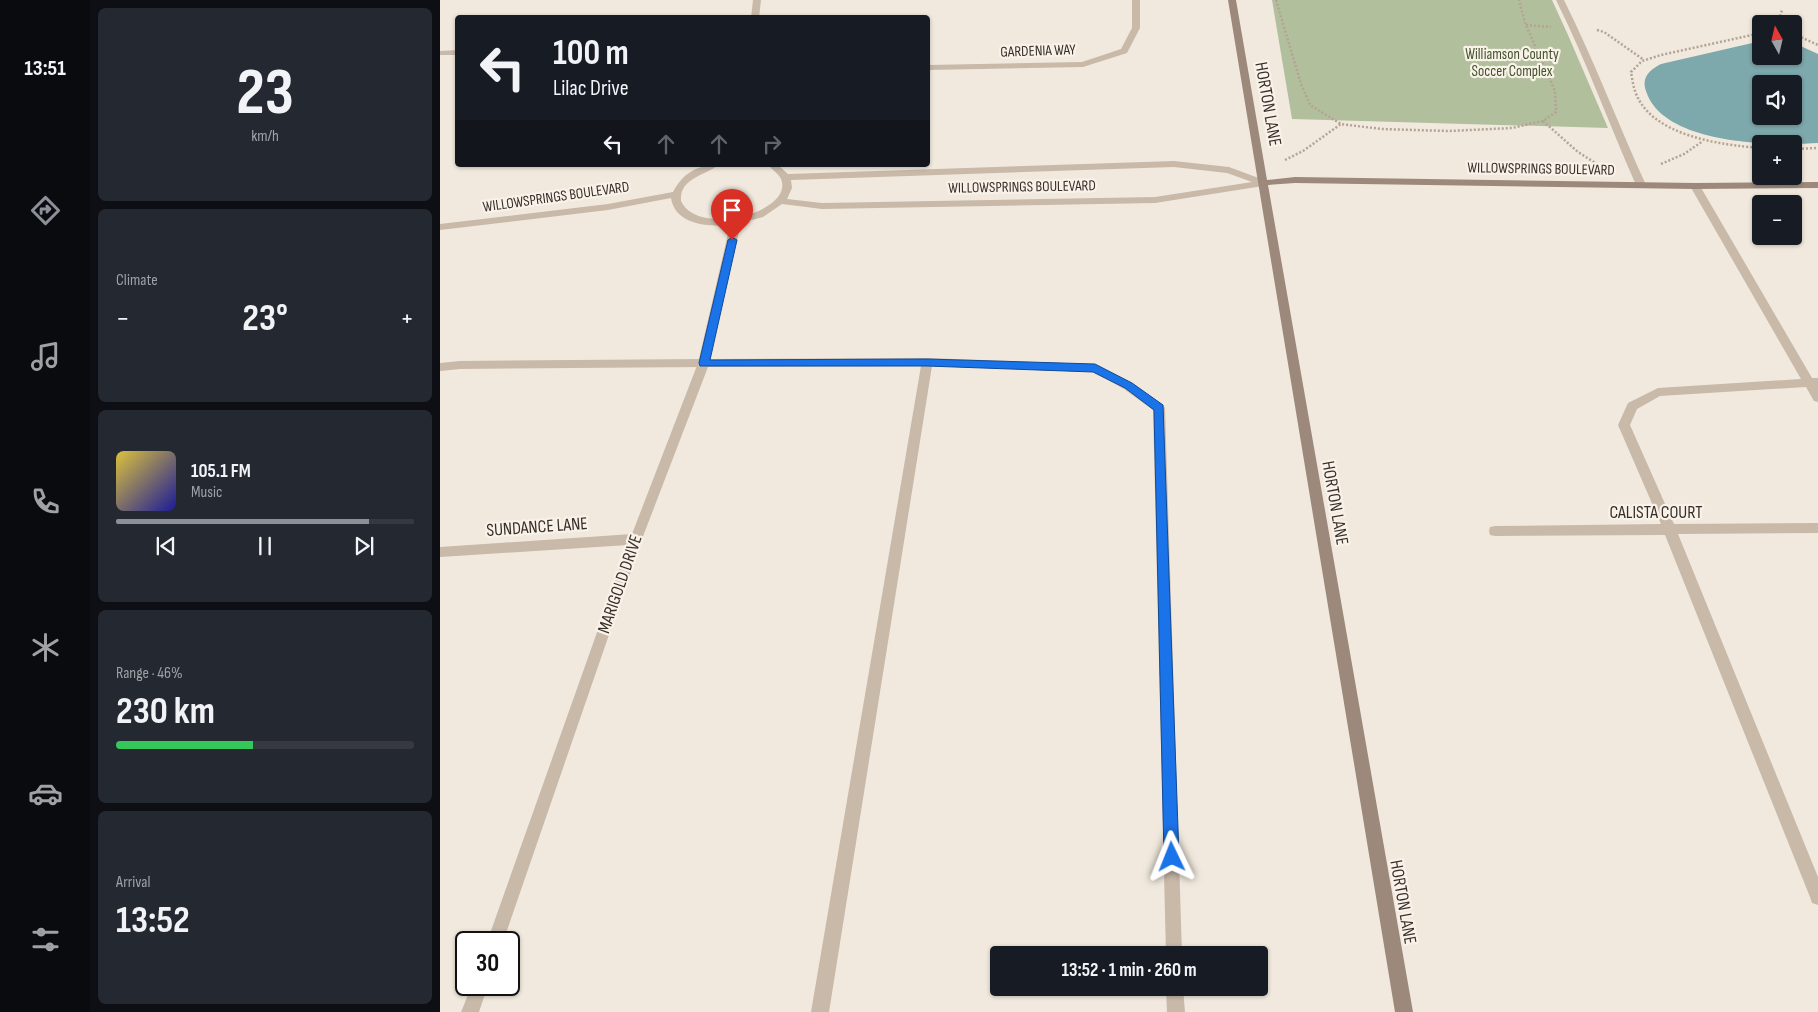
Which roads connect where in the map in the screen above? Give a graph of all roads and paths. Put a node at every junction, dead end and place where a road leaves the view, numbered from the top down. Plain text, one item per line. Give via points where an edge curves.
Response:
1 (758, 0) edge
2 (1136, 0) edge
3 (1232, 0) edge
4 (1276, 0) edge
5 (1519, 0) edge
6 (1560, 0) edge
7 (1782, 10) dead end
8 (756, 15) edge
9 (1781, 15) edge
10 (1752, 35) edge
11 (1802, 36) edge
12 (1818, 45) edge
13 (455, 52) edge
14 (440, 53) edge
15 (930, 68) edge
16 (1341, 124) junction
17 (1752, 147) edge
18 (1818, 148) edge
19 (1802, 149) edge
20 (1283, 160) dead end
21 (707, 167) edge
22 (775, 167) edge
23 (786, 177) junction
24 (1263, 183) junction
25 (1818, 185) edge
26 (1640, 186) junction
27 (1695, 186) junction
28 (676, 194) junction
29 (780, 201) junction
30 (736, 222) junction
31 (440, 227) edge
32 (927, 362) junction
33 (704, 363) junction
34 (440, 367) edge
35 (1813, 382) edge
36 (1818, 398) edge
37 (1818, 528) edge
38 (1495, 530) dead end
39 (1670, 530) junction
40 (636, 539) junction
41 (440, 552) edge
42 (1818, 898) edge
43 (499, 931) edge
44 (1174, 946) edge
45 (476, 996) edge
46 (1175, 996) edge
47 (470, 1012) edge
48 (820, 1012) edge
49 (1176, 1012) edge
50 (1404, 1012) edge

1 - 8 street
2 - 15 street, GARDENIA WAY via 1136,28 1124,51 1083,64
3 - 24 street, HORTON LANE
4 - 16 path via 1310,105
5 - 16 path via 1525,23 1555,90 1556,112 1543,121 1512,128 1449,131
6 - 26 street
7 - 9 path
10 - 17 path via 1661,55 1642,61 1631,72 1632,86 1643,106 1662,123 1704,140
11 - 12 path
13 - 14 street
16 - 20 path via 1303,151
18 - 19 path
21 - 28 street via 683,182
22 - 23 street
23 - 24 street, WILLOWSPRINGS BOULEVARD via 1174,164 1229,170
23 - 29 street via 787,188
24 - 26 street, WILLOWSPRINGS BOULEVARD via 1295,180
24 - 29 street, WILLOWSPRINGS BOULEVARD via 1155,200 822,206
24 - 50 street, HORTON LANE
25 - 27 street, WILLOWSPRINGS BOULEVARD
26 - 27 street, WILLOWSPRINGS BOULEVARD
27 - 35 street
28 - 30 street via 676,204 688,217 708,224
28 - 31 street, WILLOWSPRINGS BOULEVARD via 608,207
29 - 30 street via 763,213
30 - 33 street, MARIGOLD DRIVE
32 - 33 street
32 - 44 street via 1095,368 1159,408
32 - 48 street
33 - 34 street
33 - 40 street, MARIGOLD DRIVE
35 - 36 street
35 - 39 street via 1658,392 1632,406 1624,425
37 - 39 street, CALISTA COURT
38 - 39 street, CALISTA COURT
39 - 42 street
40 - 41 street, SUNDANCE LANE
40 - 43 street, MARIGOLD DRIVE
45 - 47 street
46 - 49 street

